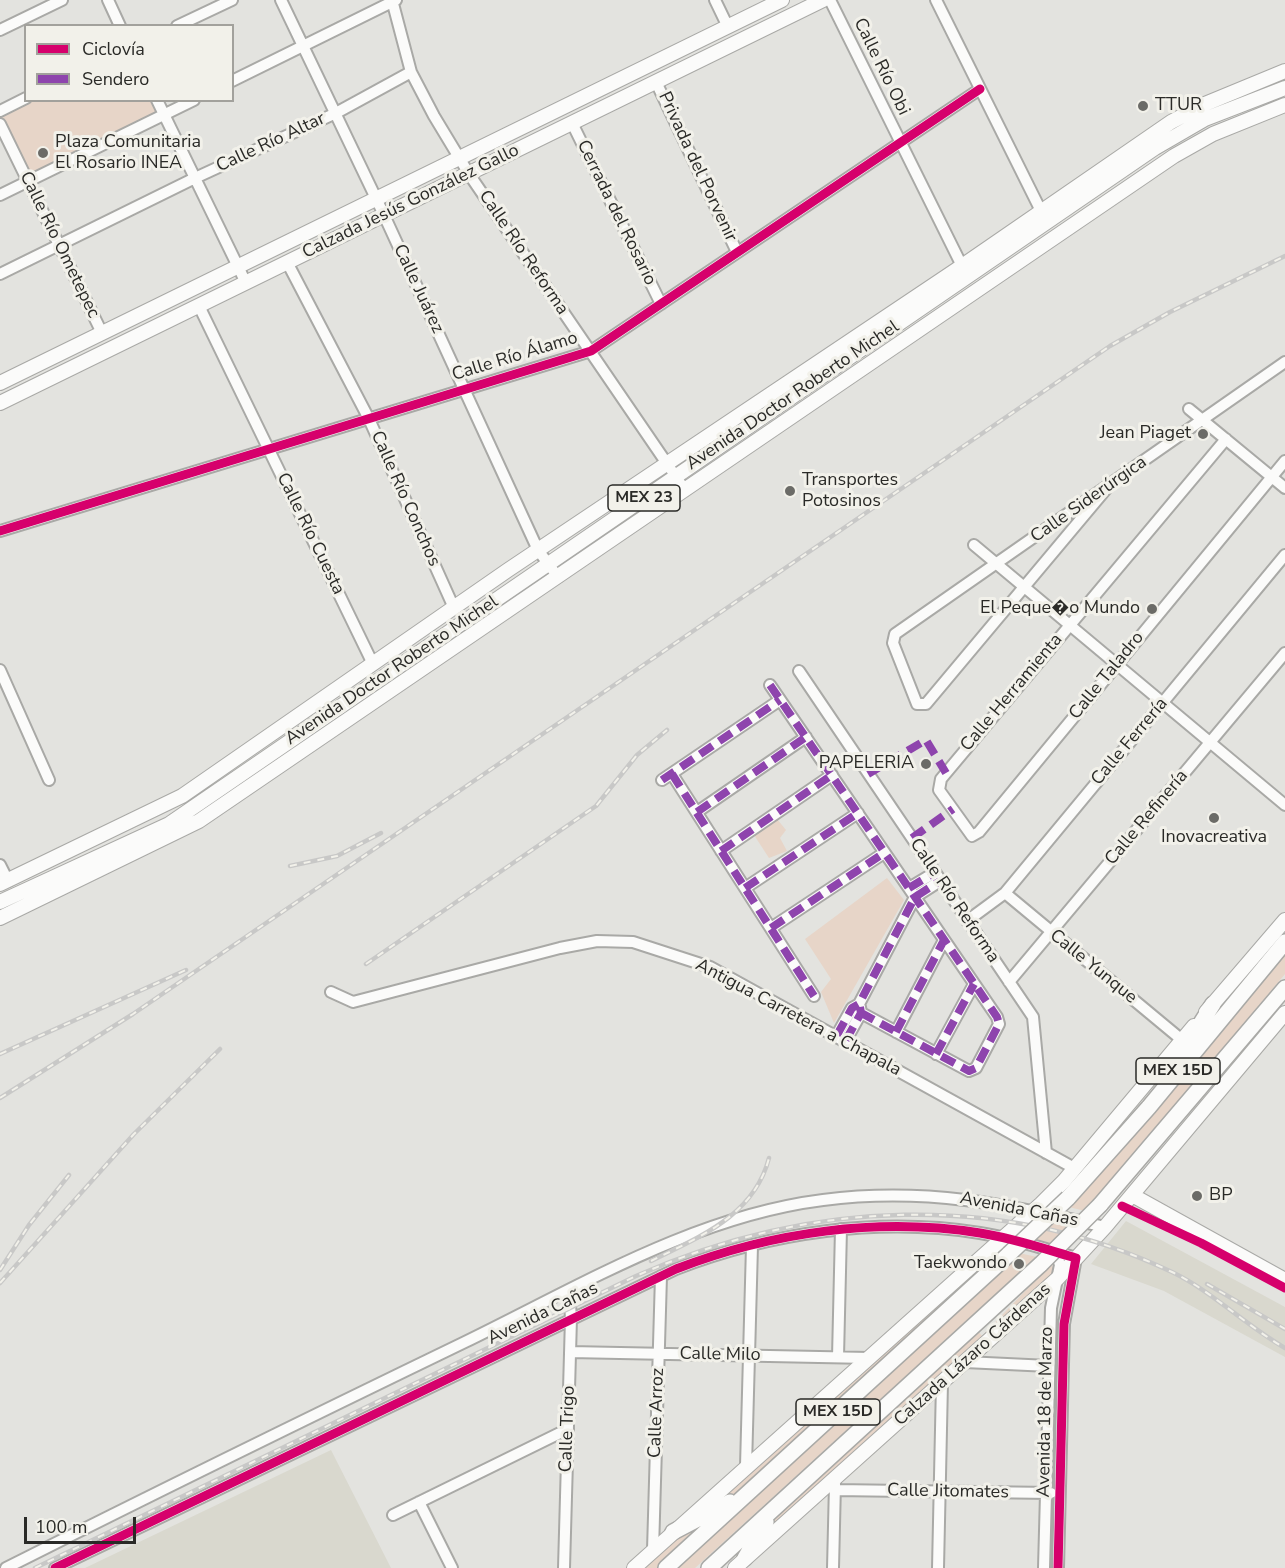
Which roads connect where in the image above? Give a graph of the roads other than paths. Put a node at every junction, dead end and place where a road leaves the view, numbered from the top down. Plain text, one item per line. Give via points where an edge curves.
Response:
1 (62, 0) edge
2 (108, 0) edge
3 (232, 0) edge
4 (281, 0) edge
5 (715, 0) edge
6 (782, 0) edge
7 (823, 0) edge
8 (830, 0) edge
9 (936, 0) edge
10 (393, 1) edge
11 (119, 24) edge
12 (181, 24) edge
13 (728, 27) junction
14 (0, 30) edge
15 (303, 45) junction
16 (1285, 71) edge
17 (411, 72) junction
18 (234, 80) edge
19 (656, 82) junction
20 (1285, 88) edge
21 (980, 89) junction
22 (24, 100) edge
23 (158, 102) edge
24 (190, 102) edge
25 (1285, 105) edge
26 (0, 111) edge
27 (336, 113) junction
28 (165, 116) junction
29 (572, 123) junction
30 (0, 124) edge
31 (900, 142) junction
32 (461, 159) junction
33 (469, 174) junction
34 (195, 178) junction
35 (28, 182) junction
36 (0, 195) edge
37 (375, 200) junction
38 (384, 215) junction
39 (1044, 216) junction
40 (59, 245) junction
41 (737, 252) junction
42 (287, 262) junction
43 (238, 266) junction
44 (965, 272) junction
45 (0, 274) edge
46 (246, 283) junction
47 (661, 304) junction
48 (200, 306) junction
49 (102, 333) junction
50 (591, 351) junction
51 (1285, 362) edge
52 (0, 383) edge
53 (464, 390) junction
54 (0, 403) edge
55 (1189, 409) dead end
56 (369, 419) junction
57 (1204, 420) junction
58 (1226, 439) junction
59 (269, 449) junction
60 (1285, 461) edge
61 (667, 464) junction
62 (675, 476) junction
63 (1271, 477) junction
64 (1107, 488) junction
65 (1285, 488) edge
66 (685, 490) junction
67 (0, 531) edge
68 (974, 545) dead end
69 (538, 550) junction
70 (1285, 555) edge
71 (548, 564) junction
72 (995, 564) junction
73 (558, 577) junction
74 (1025, 590) junction
75 (471, 597) junction
76 (454, 608) junction
77 (466, 620) junction
78 (1069, 625) junction
79 (1285, 653) edge
80 (373, 664) junction
81 (1117, 664) junction
82 (0, 670) edge
83 (799, 671) dead end
84 (383, 677) junction
85 (770, 685) dead end
86 (391, 690) junction
87 (780, 700) junction
88 (1163, 702) junction
89 (806, 737) junction
90 (1210, 742) junction
91 (672, 774) junction
92 (832, 775) junction
93 (49, 780) dead end
94 (663, 780) dead end
95 (1285, 805) edge
96 (697, 812) junction
97 (858, 813) junction
98 (975, 836) joint
99 (77, 848) junction
100 (721, 851) junction
101 (884, 853) junction
102 (84, 863) junction
103 (0, 865) edge
104 (937, 877) junction
105 (4, 883) edge
106 (745, 888) junction
107 (912, 893) junction
108 (1005, 893) junction
109 (0, 902) edge
110 (0, 918) edge
111 (1285, 920) edge
112 (967, 921) junction
113 (771, 928) junction
114 (1051, 933) junction
115 (944, 940) junction
116 (1285, 942) edge
117 (1009, 982) junction
118 (974, 984) junction
119 (1285, 988) edge
120 (331, 993) dead end
121 (814, 996) dead end
122 (1285, 1000) edge
123 (1213, 1004) junction
124 (857, 1008) junction
125 (1285, 1013) edge
126 (896, 1032) junction
127 (842, 1038) junction
128 (1182, 1040) junction
129 (936, 1054) junction
130 (1216, 1071) junction
131 (1149, 1107) junction
132 (1046, 1153) junction
133 (1074, 1168) junction
134 (1132, 1195) junction
135 (1034, 1210) junction
136 (1105, 1227) junction
137 (841, 1229) junction
138 (1004, 1237) junction
139 (752, 1246) junction
140 (1056, 1252) junction
141 (1076, 1258) junction
142 (661, 1276) junction
143 (1057, 1279) junction
144 (1285, 1280) edge
145 (569, 1291) junction
146 (571, 1318) junction
147 (570, 1352) junction
148 (658, 1354) junction
149 (749, 1356) junction
150 (838, 1358) junction
151 (869, 1358) junction
152 (965, 1362) junction
153 (1049, 1366) junction
154 (942, 1383) junction
155 (568, 1429) junction
156 (746, 1466) junction
157 (835, 1484) junction
158 (939, 1491) junction
159 (749, 1493) junction
160 (1046, 1493) junction
161 (1060, 1493) junction
162 (419, 1502) junction
163 (772, 1511) junction
164 (393, 1515) dead end
165 (673, 1532) junction
166 (653, 1550) junction
167 (742, 1565) edge
168 (6, 1568) edge
169 (55, 1568) edge
170 (452, 1568) edge
171 (564, 1568) edge
172 (634, 1568) edge
173 (666, 1568) edge
174 (709, 1568) edge
175 (833, 1568) edge
176 (938, 1568) edge
177 (1044, 1568) edge
178 (1058, 1568) edge

1 - 14 street
2 - 11 street
3 - 12 street
4 - 15 street, Calle Juárez
5 - 13 street
6 - 13 main road, Calzada Jesús González Gallo
7 - 19 main road, Calzada Jesús González Gallo
8 - 31 street, Calle Río Obi
9 - 21 street
10 - 15 street
10 - 17 street, Calle Río Reforma
13 - 32 main road, Calzada Jesús González Gallo
15 - 18 street
15 - 27 street, Calle Juárez
16 - 39 main road, Avenida Doctor Roberto Michel via 1171,122
17 - 27 street, Calle Río Altar
17 - 32 street, Calle Río Reforma
19 - 29 main road, Calzada Jesús González Gallo
19 - 41 street, Privada del Porvenir
20 - 39 main road, Avenida Doctor Roberto Michel via 1205,119
21 - 31 street, Calle Río Álamo
21 - 39 street
22 - 26 street
23 - 28 street
24 - 28 street
25 - 66 main road, Avenida Doctor Roberto Michel via 1213,134 1173,156
27 - 34 street, Calle Río Altar
27 - 37 street, Calle Juárez
28 - 34 street
28 - 35 street
29 - 33 main road, Calzada Jesús González Gallo
29 - 47 street, Cerrada del Rosario
30 - 35 street, Calle Río Ometepec
31 - 41 street, Calle Río Álamo
31 - 44 street, Calle Río Obi
32 - 33 street, Calle Río Reforma
32 - 37 main road, Calzada Jesús González Gallo
33 - 38 main road, Calzada Jesús González Gallo
33 - 50 street, Calle Río Reforma
34 - 40 street, Calle Río Altar
34 - 43 street
35 - 36 street
35 - 40 street, Calle Río Ometepec
37 - 38 street, Calle Juárez
37 - 43 main road, Calzada Jesús González Gallo
38 - 42 main road, Calzada Jesús González Gallo
38 - 53 street, Calle Juárez
39 - 44 main road, Avenida Doctor Roberto Michel
40 - 45 street, Calle Río Altar
40 - 49 street, Calle Río Ometepec
41 - 47 street, Calle Río Álamo
42 - 46 main road, Calzada Jesús González Gallo
42 - 56 street, Calle Río Conchos
43 - 46 street
43 - 49 main road, Calzada Jesús González Gallo
44 - 61 main road, Avenida Doctor Roberto Michel
44 - 62 main road, Avenida Doctor Roberto Michel / MEX 23
46 - 48 main road, Calzada Jesús González Gallo
47 - 50 street, Calle Río Álamo
48 - 54 main road, Calzada Jesús González Gallo
48 - 59 street, Calle Río Cuesta
49 - 52 main road, Calzada Jesús González Gallo
50 - 53 street, Calle Río Álamo
50 - 61 street, Calle Río Reforma
51 - 57 street, Calle Siderúrgica
53 - 56 street, Calle Río Álamo
53 - 69 street, Calle Juárez
55 - 57 street
56 - 59 street, Calle Río Álamo
56 - 76 street, Calle Río Conchos
57 - 58 street
57 - 64 street, Calle Siderúrgica
58 - 63 street
58 - 78 street, Calle Herramienta
59 - 67 street, Calle Río Álamo
59 - 80 street, Calle Río Cuesta
60 - 63 street, Calle Taladro
61 - 62 street, Calle Río Reforma
61 - 69 main road, Avenida Doctor Roberto Michel
62 - 66 street, Calle Río Reforma
62 - 71 main road, Avenida Doctor Roberto Michel / MEX 23
63 - 65 street
63 - 81 street, Calle Taladro
64 - 72 street, Calle Siderúrgica
64 - 74 street
66 - 73 main road, Avenida Doctor Roberto Michel
68 - 72 street
69 - 71 street, Calle Juárez
69 - 75 main road, Avenida Doctor Roberto Michel
70 - 88 street, Calle Ferrería
71 - 73 street, Calle Juárez
71 - 77 main road, Avenida Doctor Roberto Michel / MEX 23
72 - 74 street
72 - 74 street, Calle Siderúrgica via 893,636 892,643 915,701 926,704
73 - 86 main road, Avenida Doctor Roberto Michel
74 - 78 street
75 - 76 main road, Avenida Doctor Roberto Michel
75 - 77 main road
76 - 80 main road, Avenida Doctor Roberto Michel
77 - 84 main road, Avenida Doctor Roberto Michel / MEX 23
78 - 81 street
78 - 98 street, Calle Herramienta via 939,783 939,790 969,834
79 - 90 street, Calle Refinería
80 - 99 main road, Avenida Doctor Roberto Michel via 182,796
81 - 88 street
81 - 98 street, Calle Taladro
82 - 93 street
83 - 104 street, Calle Río Reforma
84 - 86 main road
84 - 102 main road, Avenida Doctor Roberto Michel / MEX 23 via 169,824
85 - 87 street
86 - 110 main road, Avenida Doctor Roberto Michel via 199,821
87 - 89 street
87 - 91 street
88 - 90 street
88 - 108 street, Calle Ferrería
89 - 92 street
89 - 96 street
90 - 95 street
90 - 114 street, Calle Refinería
91 - 94 street
91 - 96 street
92 - 97 street
92 - 100 street
96 - 100 street
97 - 101 street
97 - 106 street
99 - 102 main road
99 - 105 main road, Avenida Doctor Roberto Michel
100 - 106 street
101 - 107 street
101 - 113 street
102 - 109 main road, Avenida Doctor Roberto Michel / MEX 23
103 - 105 street
104 - 107 street
104 - 112 street, Calle Río Reforma
106 - 113 street
107 - 115 street
107 - 124 street
108 - 112 street, Calle Ferrería
108 - 114 street, Calle Yunque
111 - 123 main road
112 - 117 street, Calle Río Reforma
113 - 121 street
114 - 117 street, Calle Refinería
114 - 128 street, Calle Yunque
115 - 118 street
115 - 126 street
116 - 131 highway, MEX 15D
117 - 132 street, Calle Río Reforma via 1033,1017
118 - 129 street
118 - 129 street via 999,1020 998,1028 976,1068 969,1071
119 - 130 highway, Calzada Lázaro Cárdenas / MEX 15D
120 - 127 street, Antigua Carretera a Chapala via 353,1002 560,948 624,941 710,967
122 - 130 highway
123 - 128 main road
123 - 131 highway
124 - 126 street
124 - 127 street
125 - 134 main road, Calzada Lázaro Cárdenas
126 - 129 street
127 - 132 street, Antigua Carretera a Chapala
128 - 133 main road
130 - 163 highway, Calzada Lázaro Cárdenas / MEX 15D, bridge via 1100,1205 1041,1264
131 - 159 highway, MEX 15D, bridge via 1068,1198
132 - 133 street, Antigua Carretera a Chapala
133 - 135 main road
134 - 136 main road, Calzada Lázaro Cárdenas
134 - 144 main road
135 - 136 street, Avenida Cañas
135 - 138 main road
135 - 145 street, Avenida Cañas via 943,1196 890,1195 793,1205 692,1233
136 - 141 main road, Calzada Lázaro Cárdenas
137 - 138 street, Avenida Cañas via 937,1227
137 - 139 street, Avenida Cañas
137 - 150 street
138 - 140 street, Avenida Cañas
138 - 151 main road
139 - 142 street, Avenida Cañas
139 - 149 street
140 - 141 street, Avenida Cañas
140 - 143 street, Avenida 18 de Marzo via 1060,1265
141 - 143 main road, Calzada Lázaro Cárdenas
141 - 161 street, Avenida 18 de Marzo via 1064,1324
142 - 146 street, Avenida Cañas
142 - 148 street, Calle Arroz
143 - 152 main road, Calzada Lázaro Cárdenas
143 - 153 street, Avenida 18 de Marzo via 1051,1308
145 - 146 street, Calle Trigo
145 - 168 street, Avenida Cañas
146 - 147 street, Calle Trigo
146 - 169 street, Avenida Cañas
147 - 148 street, Calle Milo
147 - 155 street, Calle Trigo
148 - 149 street, Calle Milo
148 - 166 street, Calle Arroz
149 - 150 street, Calle Milo
149 - 156 street
150 - 151 street, Calle Milo
151 - 156 main road
152 - 153 street
152 - 154 main road, Calzada Lázaro Cárdenas
153 - 160 street, Avenida 18 de Marzo
154 - 157 main road, Calzada Lázaro Cárdenas
154 - 158 street
155 - 162 street
155 - 171 street, Calle Trigo
156 - 165 main road
157 - 158 street, Calle Jitomates
157 - 167 main road, Calzada Lázaro Cárdenas
157 - 175 street
158 - 160 street, Calle Jitomates
158 - 176 street
159 - 165 highway
159 - 173 highway, MEX 15D
160 - 161 street, Calle Jitomates
160 - 177 street, Avenida 18 de Marzo
161 - 178 street, Avenida 18 de Marzo
162 - 164 street
162 - 170 street
163 - 167 highway
163 - 174 highway, Calzada Lázaro Cárdenas / MEX 15D
165 - 166 main road
166 - 172 main road

